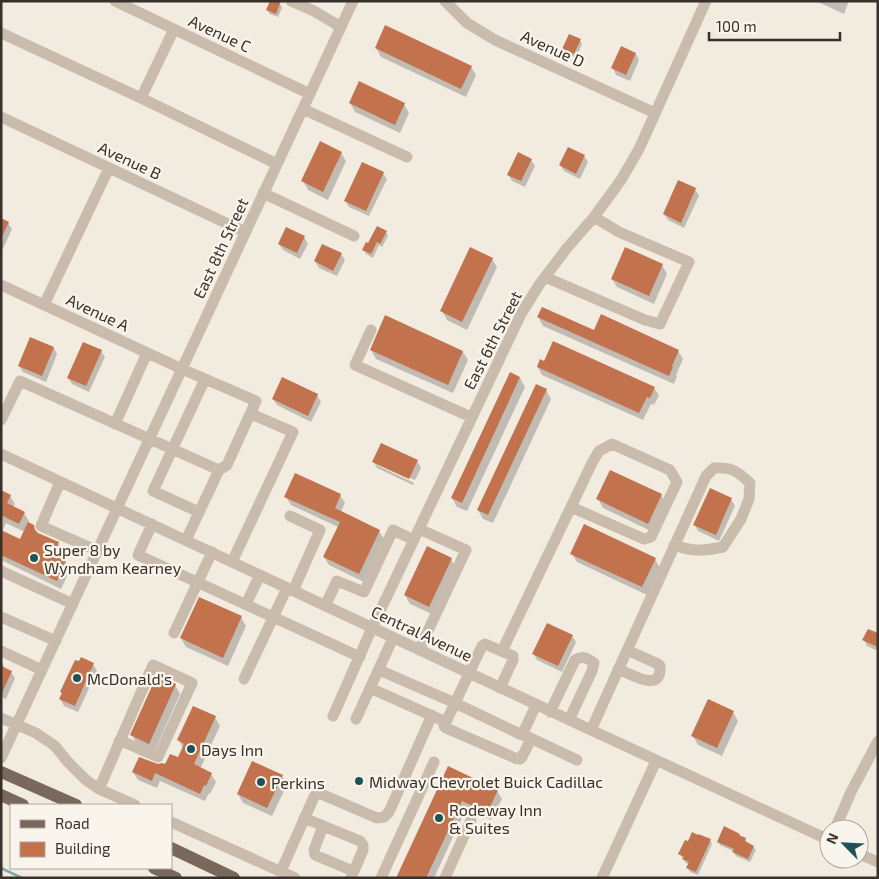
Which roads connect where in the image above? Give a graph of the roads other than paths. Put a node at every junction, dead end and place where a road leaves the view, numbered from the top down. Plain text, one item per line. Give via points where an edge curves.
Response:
1 (115, 1) edge
2 (291, 1) edge
3 (353, 1) edge
4 (445, 1) edge
5 (706, 1) edge
6 (341, 27) junction
7 (174, 29) junction
8 (1, 33) edge
9 (310, 94) junction
10 (141, 98) junction
11 (302, 109) junction
12 (655, 113) junction
13 (1, 117) edge
14 (407, 157) dead end
15 (277, 164) junction
16 (109, 168) junction
17 (264, 193) junction
18 (594, 217) junction
19 (245, 232) junction
20 (354, 236) dead end
21 (545, 277) junction
22 (1, 285) edge
23 (44, 305) junction
24 (371, 330) dead end
25 (147, 353) junction
26 (182, 369) junction
27 (205, 379) junction
28 (251, 414) junction
29 (471, 417) junction
30 (1, 420) edge
31 (115, 424) junction
32 (150, 439) junction
33 (172, 449) junction
34 (1, 454) edge
35 (219, 470) junction
36 (60, 482) junction
37 (571, 507) junction
38 (117, 508) junction
39 (199, 512) junction
40 (290, 516) dead end
41 (152, 524) junction
42 (416, 534) junction
43 (186, 540) junction
44 (674, 545) junction
45 (98, 551) junction
46 (212, 552) junction
47 (232, 562) junction
48 (1, 571) edge
49 (260, 575) junction
50 (198, 582) junction
51 (290, 589) junction
52 (73, 604) junction
53 (246, 604) junction
54 (326, 606) junction
55 (1, 617) edge
56 (273, 617) junction
57 (372, 628) junction
58 (174, 633) dead end
59 (394, 638) junction
60 (56, 641) junction
61 (419, 650) junction
62 (627, 650) junction
63 (1, 651) edge
64 (502, 651) junction
65 (360, 657) junction
66 (618, 669) junction
67 (42, 670) junction
68 (379, 670) junction
69 (469, 674) junction
70 (244, 679) dead end
71 (370, 688) junction
72 (500, 688) junction
73 (455, 703) junction
74 (536, 705) junction
75 (550, 712) junction
76 (432, 715) junction
77 (333, 716) dead end
78 (1, 718) edge
79 (356, 719) dead end
80 (569, 720) junction
81 (446, 722) junction
82 (17, 724) junction
83 (591, 730) junction
84 (526, 737) junction
85 (119, 741) junction
86 (878, 741) edge
87 (1, 758) edge
88 (577, 760) dead end
89 (656, 761) junction
90 (434, 762) dead end
91 (1, 772) edge
92 (99, 789) junction
93 (1, 795) edge
94 (21, 804) edge
95 (74, 804) edge
96 (133, 804) edge
97 (304, 818) junction
98 (839, 819) edge
99 (471, 820) dead end
100 (172, 822) edge
101 (323, 826) junction
102 (819, 835) edge
103 (172, 848) edge
104 (156, 869) edge
105 (281, 871) junction
106 (352, 875) edge
107 (176, 878) edge
108 (234, 878) edge
109 (295, 878) edge
110 (381, 878) edge
111 (445, 878) edge
112 (602, 878) edge

1 - 7 street, Avenue C
2 - 6 street
3 - 6 street, East 8th Street
4 - 12 street, Avenue D via 467,22 495,40
5 - 12 street, East 6th Street
6 - 9 street, East 8th Street
7 - 9 street, Avenue C
7 - 10 street
8 - 10 street
9 - 11 street, East 8th Street
10 - 15 street
11 - 14 street
11 - 15 street, East 8th Street
12 - 18 street, East 6th Street via 622,180
13 - 16 street, Avenue B
15 - 17 street, East 8th Street
16 - 19 street, Avenue B
16 - 23 street
17 - 19 street, East 8th Street
17 - 20 street
18 - 21 street, East 6th Street
18 - 21 street via 619,232 689,262 660,324
19 - 26 street, East 8th Street
21 - 29 street, East 6th Street via 521,314
22 - 23 street, Avenue A
23 - 25 street, Avenue A
24 - 29 street via 354,365
25 - 26 street, Avenue A
25 - 31 street
26 - 27 street, Avenue A
26 - 32 street, East 8th Street
27 - 28 street, Avenue A via 256,401
27 - 33 street
28 - 35 street via 228,465
28 - 47 street via 293,432
29 - 42 street, East 6th Street
30 - 31 street via 20,381
31 - 32 street
32 - 33 street
32 - 38 street, East 8th Street
33 - 35 street
33 - 39 street via 153,491
34 - 36 street, Central Avenue
35 - 39 street
36 - 38 street, Central Avenue
36 - 45 street via 41,526
37 - 37 street via 599,451 612,444 670,470 676,482 651,537 644,539
37 - 64 street
38 - 41 street, Central Avenue
38 - 45 street, East 8th Street
39 - 43 street
40 - 51 street via 320,530
41 - 43 street, Central Avenue
41 - 50 street via 138,555
42 - 54 street via 393,530 364,592 337,580
42 - 57 street, East 6th Street
42 - 61 street via 466,550
43 - 46 street, Central Avenue
44 - 44 street via 706,476 714,468 738,471 750,482 741,519 723,548 701,551
44 - 62 street
45 - 52 street, East 8th Street
46 - 47 street, Central Avenue
46 - 50 street
47 - 49 street, Central Avenue
48 - 52 street
49 - 51 street, Central Avenue
49 - 53 street
50 - 53 street
50 - 58 street
51 - 54 street, Central Avenue
51 - 56 street
52 - 60 street, East 8th Street
53 - 56 street
54 - 57 street, Central Avenue
55 - 60 street
56 - 65 street
56 - 70 street
57 - 59 street, Central Avenue
57 - 65 street, East 6th Street
59 - 61 street, Central Avenue
59 - 68 street
60 - 67 street, East 8th Street
61 - 69 street, Central Avenue
62 - 66 street
62 - 66 street via 658,664 661,672 650,681
63 - 67 street
64 - 69 street via 484,644
64 - 72 street via 513,656 513,660
65 - 77 street, East 6th Street
66 - 83 street
67 - 82 street, East 8th Street
68 - 71 street
68 - 73 street
69 - 72 street, Central Avenue
69 - 73 street
71 - 76 street
71 - 79 street
72 - 74 street, Central Avenue
73 - 81 street
73 - 84 street
74 - 75 street, Central Avenue
74 - 84 street
75 - 80 street, Central Avenue
75 - 80 street via 574,660 589,659 594,663 592,671
76 - 81 street
76 - 97 street via 384,817 377,818 317,794
78 - 82 street
80 - 83 street, Central Avenue
81 - 84 street via 446,728 520,759
82 - 87 street, East 8th Street
82 - 92 street via 55,746 86,780
83 - 89 street, Central Avenue
84 - 88 street
85 - 85 street via 153,665 192,683 158,757
85 - 92 street
86 - 98 street
89 - 102 street, Central Avenue
89 - 112 street
90 - 110 street
91 - 95 main road
92 - 96 street
93 - 94 main road
97 - 101 street
97 - 105 street
99 - 111 street
100 - 105 street
101 - 106 street via 314,850 316,855
101 - 106 street via 363,845
103 - 108 main road
104 - 107 main road
105 - 109 street

